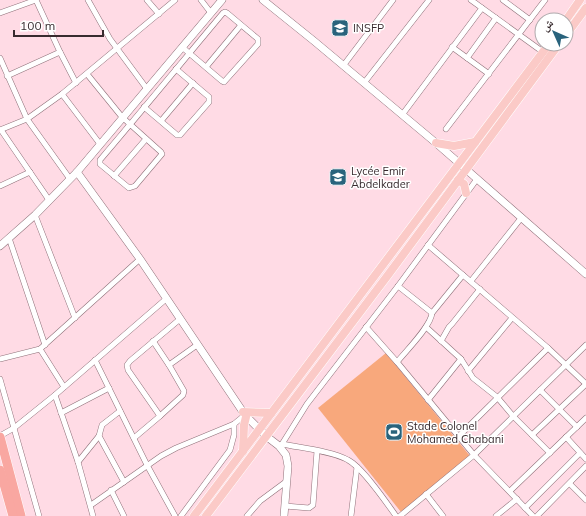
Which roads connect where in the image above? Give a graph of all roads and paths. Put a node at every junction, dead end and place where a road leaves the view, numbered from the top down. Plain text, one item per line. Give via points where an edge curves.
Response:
1 (36, 0) edge
2 (88, 0) edge
3 (147, 0) edge
4 (175, 0) edge
5 (201, 0) edge
6 (222, 0) edge
7 (263, 0) edge
8 (393, 0) edge
9 (429, 0) edge
10 (471, 0) edge
11 (503, 0) edge
12 (545, 0) edge
13 (580, 0) edge
14 (482, 8) junction
15 (586, 8) edge
16 (572, 12) edge
17 (0, 13) edge
18 (212, 13) junction
19 (159, 14) junction
20 (496, 18) junction
21 (530, 20) junction
22 (574, 24) edge
23 (241, 26) junction
24 (519, 35) junction
25 (534, 46) edge
26 (182, 47) junction
27 (452, 47) junction
28 (117, 49) junction
29 (60, 52) junction
30 (543, 52) edge
31 (553, 52) edge
32 (190, 53) junction
33 (0, 58) edge
34 (467, 58) junction
35 (343, 66) junction
36 (206, 67) junction
37 (176, 69) junction
38 (87, 74) junction
39 (489, 74) junction
40 (7, 76) junction
41 (76, 83) junction
42 (364, 83) junction
43 (193, 84) junction
44 (147, 89) junction
45 (62, 94) junction
46 (144, 108) junction
47 (402, 115) junction
48 (122, 118) junction
49 (27, 119) junction
50 (161, 121) junction
51 (130, 124) junction
52 (446, 129) dead end
53 (1, 130) edge
54 (146, 139) junction
55 (475, 142) junction
56 (436, 143) junction
57 (100, 144) junction
58 (459, 164) junction
59 (466, 169) junction
60 (30, 172) junction
61 (77, 172) junction
62 (114, 176) junction
63 (70, 179) junction
64 (477, 179) junction
65 (458, 180) junction
66 (0, 186) edge
67 (466, 193) junction
68 (49, 200) junction
69 (35, 214) junction
70 (522, 217) junction
71 (9, 238) junction
72 (428, 245) junction
73 (0, 246) edge
74 (140, 259) junction
75 (586, 274) edge
76 (463, 275) junction
77 (471, 282) junction
78 (398, 286) junction
79 (480, 289) junction
80 (166, 299) junction
81 (432, 314) junction
82 (75, 318) junction
83 (512, 318) junction
84 (180, 319) junction
85 (366, 327) junction
86 (426, 328) junction
87 (153, 341) junction
88 (441, 341) junction
89 (44, 345) junction
90 (197, 345) junction
91 (586, 345) edge
92 (548, 348) junction
93 (40, 349) junction
94 (582, 349) junction
95 (586, 354) edge
96 (0, 359) edge
97 (462, 359) junction
98 (95, 360) junction
99 (398, 362) junction
100 (566, 364) junction
101 (169, 365) junction
102 (468, 371) junction
103 (0, 379) edge
104 (586, 384) edge
105 (64, 387) junction
106 (109, 388) junction
107 (540, 390) junction
108 (55, 395) junction
109 (497, 397) junction
110 (428, 400) junction
111 (560, 409) junction
112 (120, 411) junction
113 (61, 412) junction
114 (271, 413) junction
115 (245, 415) junction
116 (160, 416) junction
117 (513, 416) junction
118 (586, 418) edge
119 (234, 424) junction
120 (577, 427) junction
121 (14, 428) junction
122 (259, 430) junction
123 (532, 435) junction
124 (0, 436) edge
125 (99, 436) junction
126 (266, 436) junction
127 (459, 436) junction
128 (566, 437) junction
129 (134, 438) junction
130 (281, 445) junction
131 (243, 451) junction
132 (317, 451) junction
133 (580, 452) junction
134 (550, 453) junction
135 (474, 455) junction
136 (586, 459) edge
137 (78, 462) junction
138 (148, 465) junction
139 (586, 466) edge
140 (357, 467) junction
141 (0, 470) edge
142 (287, 481) junction
143 (124, 482) junction
144 (570, 484) junction
145 (111, 490) junction
146 (510, 491) junction
147 (426, 494) junction
148 (517, 499) junction
149 (586, 500) edge
150 (91, 505) junction
151 (285, 506) junction
152 (525, 508) junction
153 (13, 516) edge
154 (21, 516) edge
155 (39, 516) edge
156 (93, 516) edge
157 (124, 516) edge
158 (175, 516) edge
159 (181, 516) edge
160 (194, 516) edge
161 (206, 516) edge
162 (247, 516) edge
163 (284, 516) edge
164 (351, 516) edge
165 (396, 516) edge
166 (400, 516) edge
167 (443, 516) edge
168 (496, 516) edge
169 (533, 516) edge
170 (538, 516) edge

1 - 17 street
1 - 29 street
2 - 28 street
3 - 19 street
4 - 19 street
5 - 18 street
6 - 18 street
7 - 35 street
8 - 35 street
9 - 42 street
10 - 14 street
11 - 21 street
12 - 21 street
13 - 16 main road
14 - 20 street
14 - 27 street
15 - 22 main road
18 - 26 street
19 - 28 street
20 - 24 street
20 - 34 street
21 - 24 street
23 - 32 street via 225,12
23 - 36 street
23 - 36 street via 258,39 258,44 224,82
24 - 25 street
24 - 39 street
26 - 32 street
26 - 44 street
27 - 34 street
27 - 47 street
28 - 38 street
28 - 44 street
29 - 40 street
29 - 41 street
30 - 55 main road
31 - 59 main road
32 - 36 street
32 - 37 street
33 - 40 street
34 - 39 street
35 - 42 street
37 - 43 street
37 - 46 street
38 - 41 street
38 - 48 street
39 - 52 street
40 - 49 street
41 - 45 street
42 - 47 street
43 - 50 street
43 - 50 street via 209,97 209,102 180,135
44 - 48 street
45 - 49 street
45 - 57 street
46 - 50 street
46 - 51 street
47 - 56 street
48 - 51 street
48 - 57 street
49 - 53 street
49 - 63 street
51 - 54 street
51 - 62 street via 99,162
53 - 60 street
54 - 62 street
54 - 62 street via 161,152 161,156 132,188
55 - 56 main road via 454,146
55 - 58 main road
56 - 58 street
57 - 61 street
58 - 59 street
58 - 114 main road
59 - 64 street
59 - 65 main road
60 - 66 street
60 - 68 street
61 - 63 street
61 - 74 street
63 - 68 street
64 - 67 street
64 - 70 street
65 - 67 main road via 464,184
65 - 126 main road
67 - 72 street
68 - 69 street
69 - 71 street
69 - 82 street
70 - 75 street
70 - 77 street
71 - 73 street
71 - 89 street
72 - 76 street
72 - 78 street
74 - 80 street
74 - 82 street
76 - 77 street
76 - 81 street
77 - 79 street
78 - 81 street
78 - 85 street
79 - 83 street
79 - 88 street via 448,327
80 - 84 street
80 - 98 street
81 - 86 street
82 - 89 street
83 - 92 street
83 - 102 street
84 - 87 street
84 - 90 street
85 - 99 street
85 - 130 street via 307,404
86 - 88 street
86 - 99 street
87 - 101 street
87 - 116 street via 127,365
88 - 97 street
89 - 93 street
90 - 101 street
90 - 115 street
91 - 94 street
92 - 100 street
92 - 109 street
93 - 96 street
93 - 105 street
94 - 95 street
94 - 100 street
97 - 102 street
97 - 110 street
98 - 105 street
98 - 106 street
99 - 110 street
100 - 104 street
100 - 107 street
101 - 116 street via 184,391 183,395
102 - 109 street
103 - 121 street
104 - 111 street
105 - 108 street
106 - 112 street
106 - 113 street
107 - 111 street
107 - 117 street
108 - 113 street
108 - 121 street
109 - 117 street
109 - 127 street
110 - 127 street
111 - 120 street
111 - 123 street
112 - 125 street via 102,425
112 - 129 street
113 - 137 street
114 - 115 main road
114 - 122 main road
115 - 119 street
115 - 122 street
115 - 131 main road
116 - 129 street
117 - 123 street
117 - 135 street
118 - 120 street
119 - 138 street via 176,448
119 - 159 street via 230,450
120 - 128 street
121 - 124 street
121 - 155 street
122 - 126 street
122 - 131 main road
123 - 134 street
124 - 154 highway
125 - 137 street
125 - 143 street
126 - 130 street
126 - 161 main road
127 - 135 street
128 - 133 street
128 - 134 street
129 - 138 street
130 - 132 street
130 - 142 street via 286,454
131 - 160 main road
132 - 140 street via 349,460
132 - 151 street via 313,505 309,508
133 - 136 street
133 - 152 street
134 - 146 street
135 - 146 street
135 - 147 street
137 - 150 street
138 - 143 street
138 - 158 street
139 - 144 street
140 - 164 street
140 - 165 street
141 - 153 highway
142 - 151 street
142 - 162 street via 260,501
143 - 145 street
144 - 149 street
144 - 170 street
145 - 150 street
145 - 157 street
146 - 148 street
147 - 166 street
147 - 167 street
148 - 152 street
148 - 168 street
150 - 156 street
151 - 163 street
152 - 169 street

